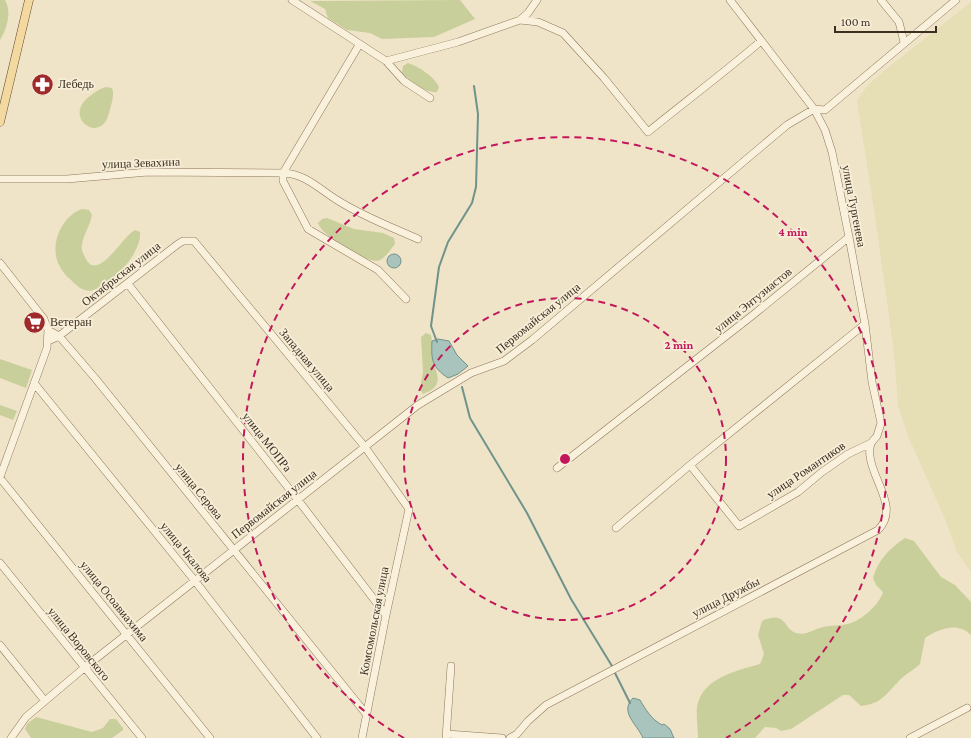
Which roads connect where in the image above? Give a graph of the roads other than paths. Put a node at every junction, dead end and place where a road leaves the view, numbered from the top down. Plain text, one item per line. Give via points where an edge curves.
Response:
1 (23, 0) edge
2 (29, 0) edge
3 (292, 0) edge
4 (537, 0) edge
5 (730, 0) edge
6 (881, 0) edge
7 (956, 0) edge
8 (25, 15) junction
9 (520, 20) junction
10 (761, 40) junction
11 (904, 42) junction
12 (359, 45) junction
13 (386, 61) junction
14 (430, 98) dead end
15 (814, 109) junction
16 (0, 122) edge
17 (283, 173) junction
18 (0, 179) edge
19 (849, 237) junction
20 (418, 239) dead end
21 (178, 244) joint
22 (0, 263) edge
23 (128, 284) junction
24 (406, 299) dead end
25 (865, 324) junction
26 (48, 330) junction
27 (59, 336) junction
28 (48, 341) junction
29 (34, 383) junction
30 (871, 443) junction
31 (365, 447) junction
32 (690, 465) junction
33 (557, 468) dead end
34 (0, 477) edge
35 (298, 500) junction
36 (408, 510) joint
37 (616, 528) dead end
38 (233, 550) junction
39 (0, 562) edge
40 (195, 581) junction
41 (386, 615) junction
42 (128, 635) junction
43 (0, 645) edge
44 (451, 666) dead end
45 (84, 668) junction
46 (45, 701) junction
47 (967, 708) dead end
48 (367, 715) junction
49 (11, 736) edge
50 (446, 736) edge
51 (142, 738) edge
52 (210, 738) edge
53 (317, 738) edge
54 (362, 738) edge
55 (502, 738) edge
56 (510, 738) edge
57 (910, 738) edge

1 - 8 main road
2 - 8 main road
3 - 12 street
4 - 9 street
5 - 10 street, улица Тургенева
6 - 11 street via 899,22
7 - 11 street, Первомайская улица
8 - 16 main road
9 - 10 street via 538,22 563,33 648,132 706,84 735,64
9 - 13 street via 458,42
10 - 15 street, улица Тургенева
11 - 15 street, Первомайская улица via 825,110
12 - 13 street
12 - 17 street
13 - 14 street via 404,81
15 - 19 street, улица Тургенева via 825,130 832,152
15 - 31 street, Первомайская улица via 787,126 504,361 471,373 432,396
17 - 18 street, улица Зевахина via 148,172 67,179
17 - 20 street, улица Зевахина via 308,179 338,201
17 - 24 street via 283,181 308,229 378,270
19 - 25 street, улица Тургенева
19 - 33 street, улица Энтузиастов
21 - 23 street, Октябрьская улица
21 - 31 street, Западная улица via 183,241 194,241
22 - 26 street via 44,319
23 - 27 street, Октябрьская улица
23 - 35 street, улица МОПРа
25 - 30 street, улица Тургенева via 872,382 881,423 877,436
25 - 32 street
26 - 27 street
26 - 28 street
27 - 28 street, Октябрьская улица
27 - 38 street, улица Серова
28 - 29 street
29 - 34 street
29 - 40 street, улица Чкалова
30 - 32 street, улица Романтиков via 848,454 798,492 738,526
30 - 56 street, улица Дружбы via 869,455 885,500 886,515 883,525 878,530 546,705
31 - 35 street, Первомайская улица
31 - 36 street, Западная улица
32 - 37 street
34 - 42 street, улица Осоавиахима
35 - 38 street, Первомайская улица
35 - 41 street, улица МОПРа
36 - 41 street, Комсомольская улица
38 - 40 street, Первомайская улица
38 - 48 street, улица Серова
39 - 45 street, улица Воровского
40 - 42 street, Первомайская улица
40 - 53 street, улица Чкалова
41 - 48 street, Комсомольская улица
42 - 45 street, Первомайская улица
42 - 52 street, улица Осоавиахима
43 - 46 street
44 - 50 street
45 - 46 street, Первомайская улица
45 - 51 street, улица Воровского
46 - 49 street, Первомайская улица via 26,717
47 - 57 street
48 - 54 street, Комсомольская улица
50 - 55 street

